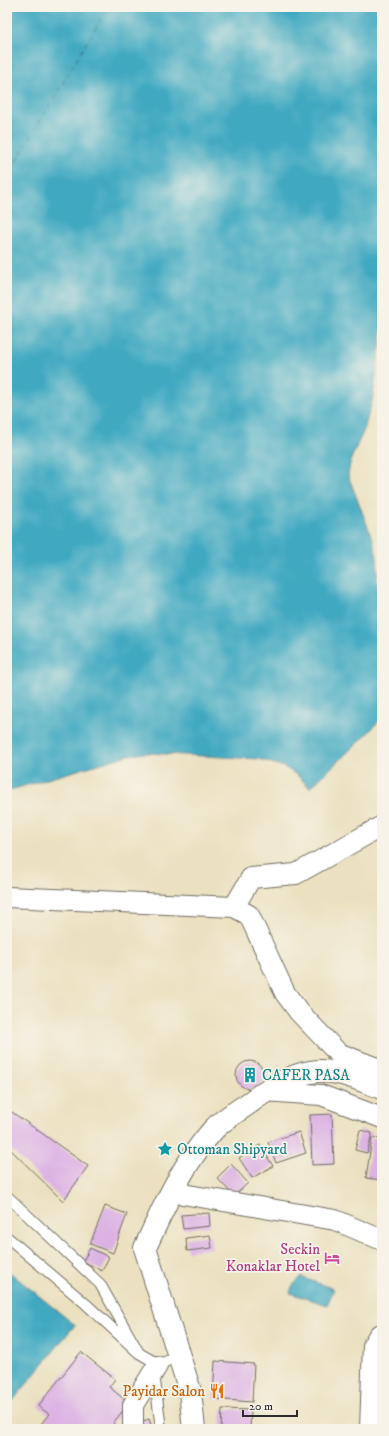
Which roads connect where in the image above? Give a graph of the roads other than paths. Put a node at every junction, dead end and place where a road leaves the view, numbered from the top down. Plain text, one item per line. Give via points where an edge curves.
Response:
1 (382, 826) edge
2 (7, 897) edge
3 (234, 907) junction
4 (382, 1070) edge
5 (382, 1088) edge
6 (264, 1091) junction
7 (382, 1118) edge
8 (171, 1192) junction
9 (7, 1196) edge
10 (7, 1237) edge
11 (382, 1240) edge
12 (382, 1334) edge
13 (139, 1353) junction
14 (179, 1355) junction
15 (157, 1365) junction
16 (133, 1429) edge
17 (161, 1429) edge
18 (194, 1429) edge
19 (370, 1429) edge

1 - 3 street via 296,874 251,878
2 - 3 street
3 - 4 street via 249,915 285,993 299,1012 338,1053
5 - 6 main road via 341,1074 318,1071 296,1076
6 - 7 street via 321,1095
6 - 8 main road via 214,1129 187,1164
8 - 11 street via 335,1220
8 - 14 main road via 145,1248
9 - 13 lane via 100,1284
10 - 13 lane
12 - 19 street via 379,1334 373,1345
13 - 15 lane
14 - 15 lane
14 - 18 main road via 190,1391
15 - 16 street via 133,1405
15 - 17 lane via 155,1381

